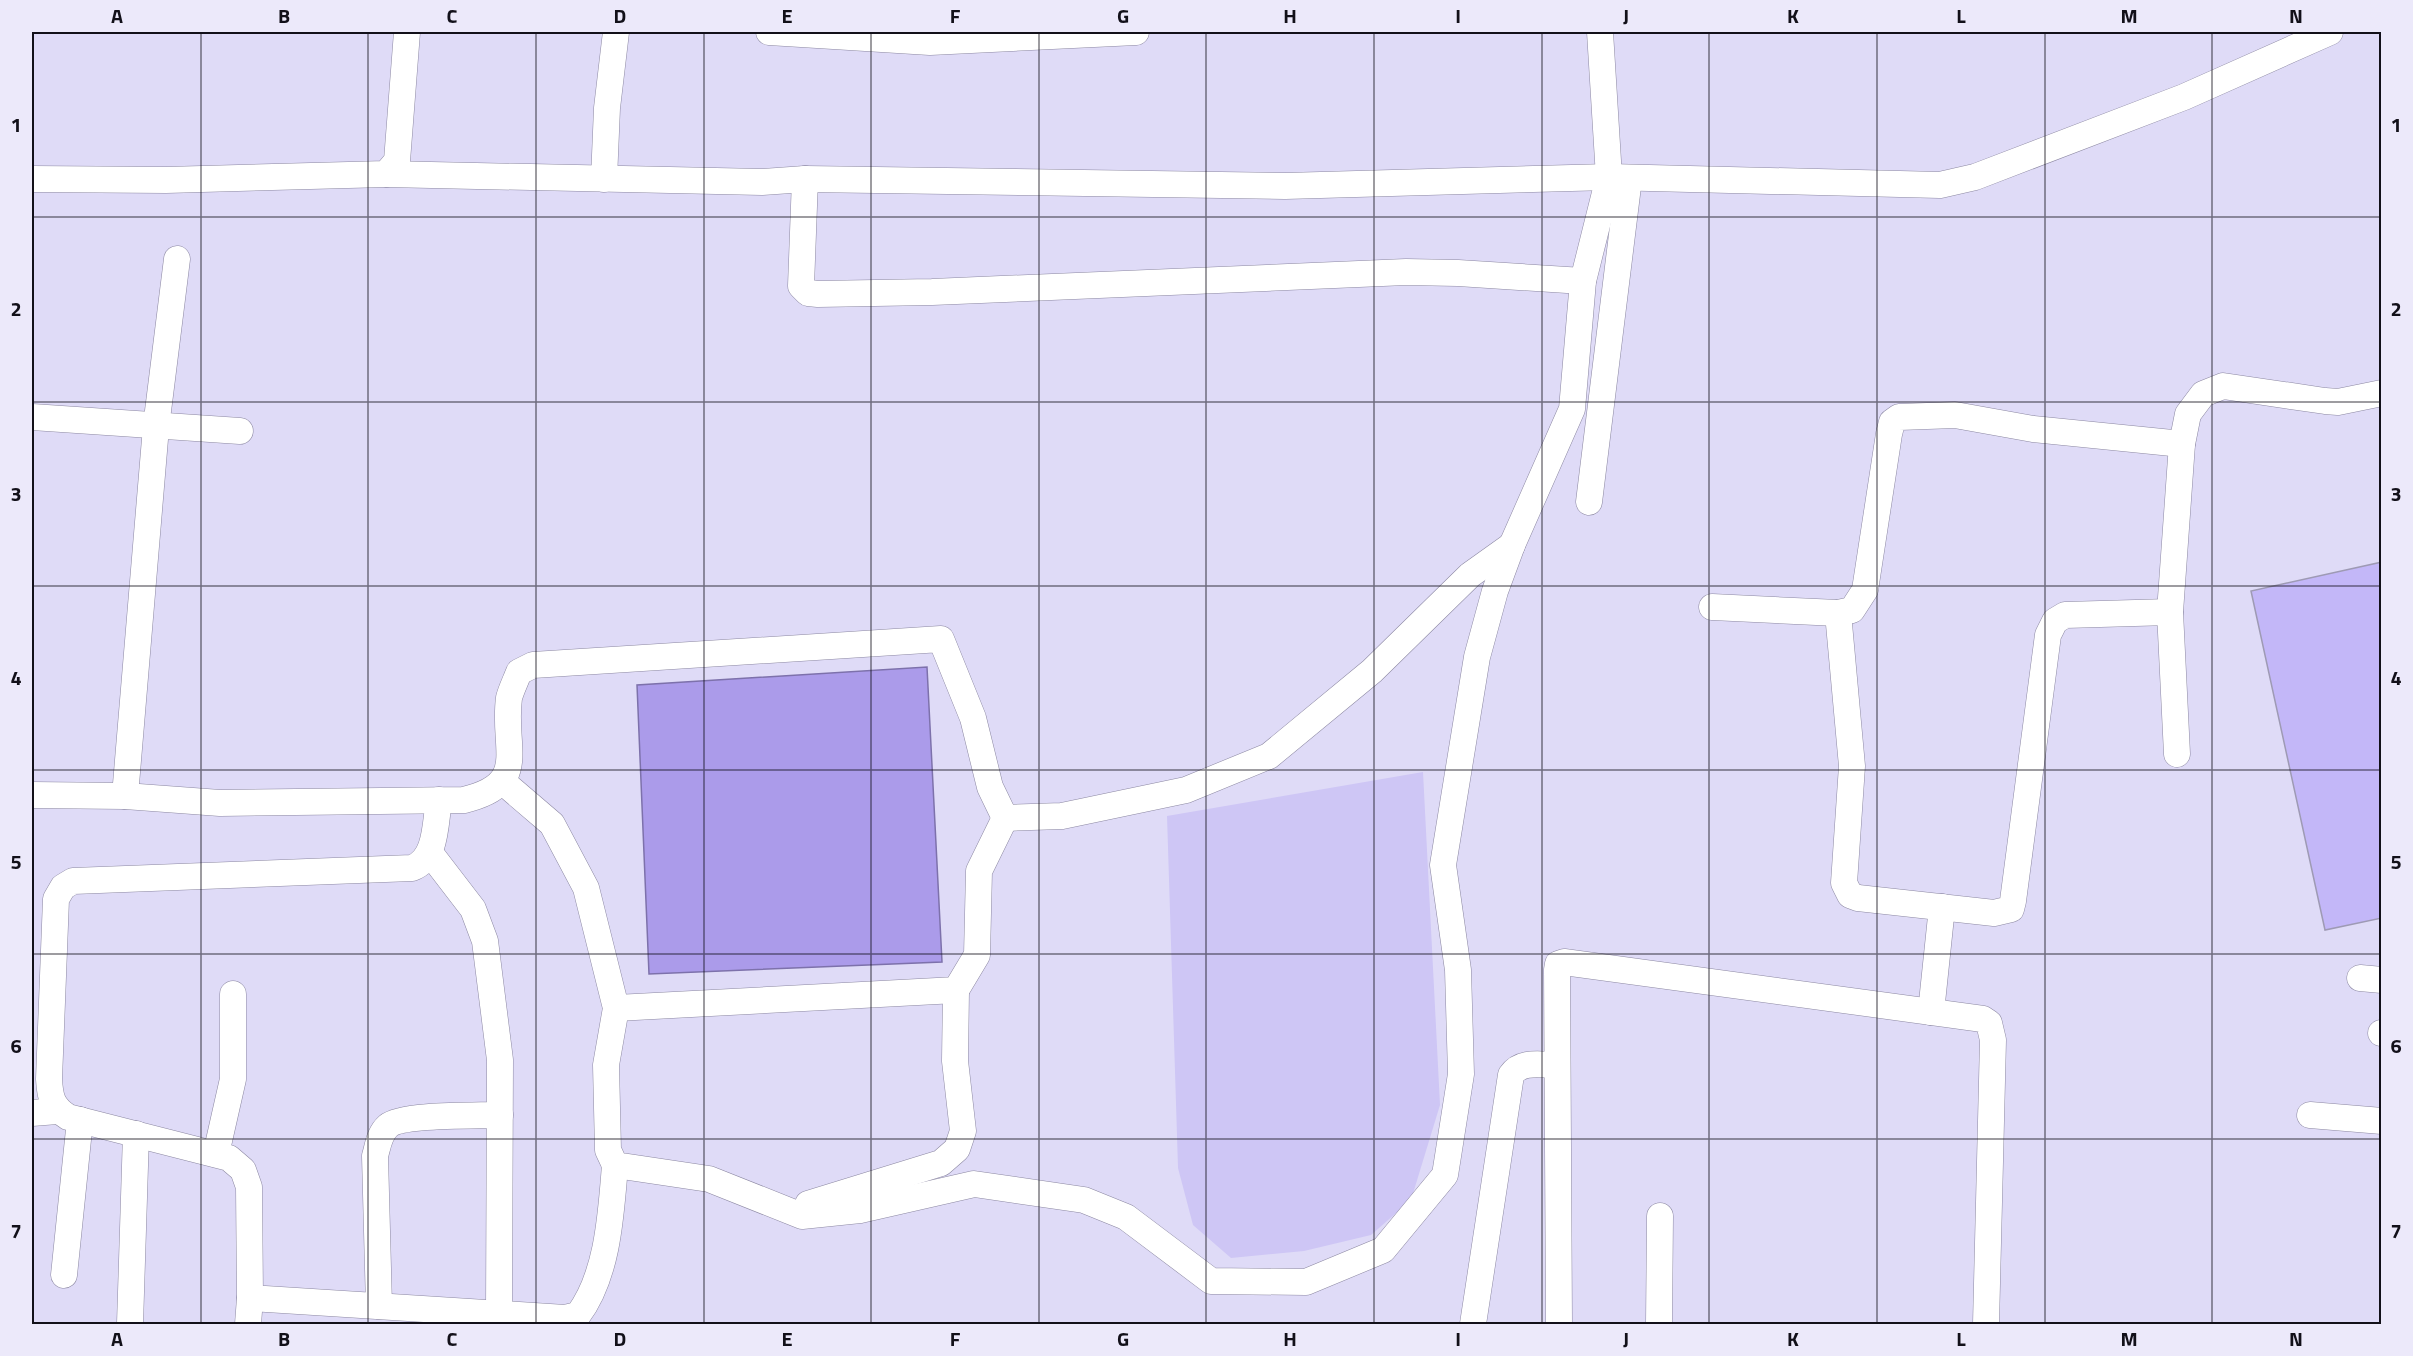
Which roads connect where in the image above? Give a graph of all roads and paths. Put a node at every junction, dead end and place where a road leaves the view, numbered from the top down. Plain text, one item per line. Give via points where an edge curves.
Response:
1 (407, 32) edge
2 (616, 32) edge
3 (773, 32) edge
4 (1136, 32) edge
5 (1600, 32) edge
6 (2330, 32) edge
7 (386, 174) junction
8 (1619, 178) junction
9 (32, 179) edge
10 (604, 179) junction
11 (805, 179) junction
12 (177, 260) dead end
13 (1583, 281) junction
14 (2382, 393) edge
15 (32, 417) edge
16 (156, 427) junction
17 (240, 431) dead end
18 (2182, 444) junction
19 (1589, 502) dead end
20 (1512, 545) junction
21 (1712, 607) dead end
22 (2170, 612) junction
23 (1838, 613) junction
24 (2177, 754) dead end
25 (503, 782) junction
26 (32, 795) edge
27 (125, 796) junction
28 (439, 800) junction
29 (1005, 818) junction
30 (430, 853) junction
31 (1942, 907) junction
32 (956, 990) junction
33 (233, 994) dead end
34 (616, 1008) junction
35 (1931, 1012) junction
36 (1557, 1065) junction
37 (32, 1113) edge
38 (68, 1115) junction
39 (2310, 1115) dead end
40 (500, 1116) junction
41 (2382, 1121) edge
42 (136, 1134) junction
43 (216, 1154) junction
44 (615, 1165) junction
45 (788, 1210) junction
46 (1660, 1216) dead end
47 (64, 1275) dead end
48 (250, 1298) junction
49 (379, 1306) junction
50 (499, 1313) junction
51 (130, 1324) edge
52 (248, 1324) edge
53 (1473, 1324) edge
54 (1559, 1324) edge
55 (1659, 1324) edge
56 (1986, 1324) edge

1 - 7 street via 397,161
2 - 10 street
3 - 4 street via 930,42
5 - 8 street
6 - 8 street via 2184,97 1975,177 1940,185
7 - 9 street
7 - 10 street
8 - 11 street via 1285,186
8 - 13 street
8 - 19 street
10 - 11 street
11 - 13 street via 801,286 807,293 932,292 1406,272
12 - 16 street
13 - 20 street via 1572,409
14 - 18 street via 2338,402 2223,386 2203,394 2188,414
15 - 16 street
16 - 17 street
16 - 27 street
18 - 22 street
18 - 23 street via 2033,429 1955,415 1899,417 1892,422 1889,434 1865,590 1852,610
20 - 29 street via 1470,575 1372,671 1269,756 1186,790 1062,816
20 - 45 street via 1477,657 1443,865 1458,970 1461,1074 1445,1175 1383,1250 1306,1282 1211,1281 1126,1217 1084,1200 974,1184 860,1210 801,1216
21 - 23 street
22 - 24 street
22 - 31 street via 2065,615 2055,621 2048,635 2011,909 1994,913
23 - 31 street via 1852,766 1844,883 1847,891 1858,898
25 - 28 street via 486,795
25 - 29 street via 510,757 509,698 519,672 533,665 941,639 973,718 990,787
25 - 34 street via 552,824 586,888
26 - 27 street
27 - 28 street via 220,803
28 - 30 street
29 - 32 street via 979,871 977,955
30 - 38 street via 421,865 396,870 73,881 63,887 53,914 49,1079 51,1099
30 - 40 street via 473,909 486,941 500,1060
31 - 35 street
32 - 34 street
32 - 45 street via 956,1061 963,1131 957,1149 942,1163
33 - 43 street via 233,1079
34 - 44 street via 606,1065 608,1150
35 - 36 street via 1564,962 1558,964 1557,970
35 - 56 street via 1983,1019 1993,1032
36 - 53 street via 1526,1065 1516,1068 1511,1075
36 - 54 street
37 - 38 street
38 - 42 street
38 - 47 street
39 - 41 street
40 - 49 street via 404,1119 388,1126 380,1138 375,1156
40 - 50 street
42 - 43 street
42 - 51 street
43 - 48 street via 229,1158 243,1170 249,1187
44 - 45 street via 709,1179
44 - 50 street via 608,1241 586,1305 578,1316
46 - 55 street
48 - 49 street
48 - 52 street
49 - 50 street

